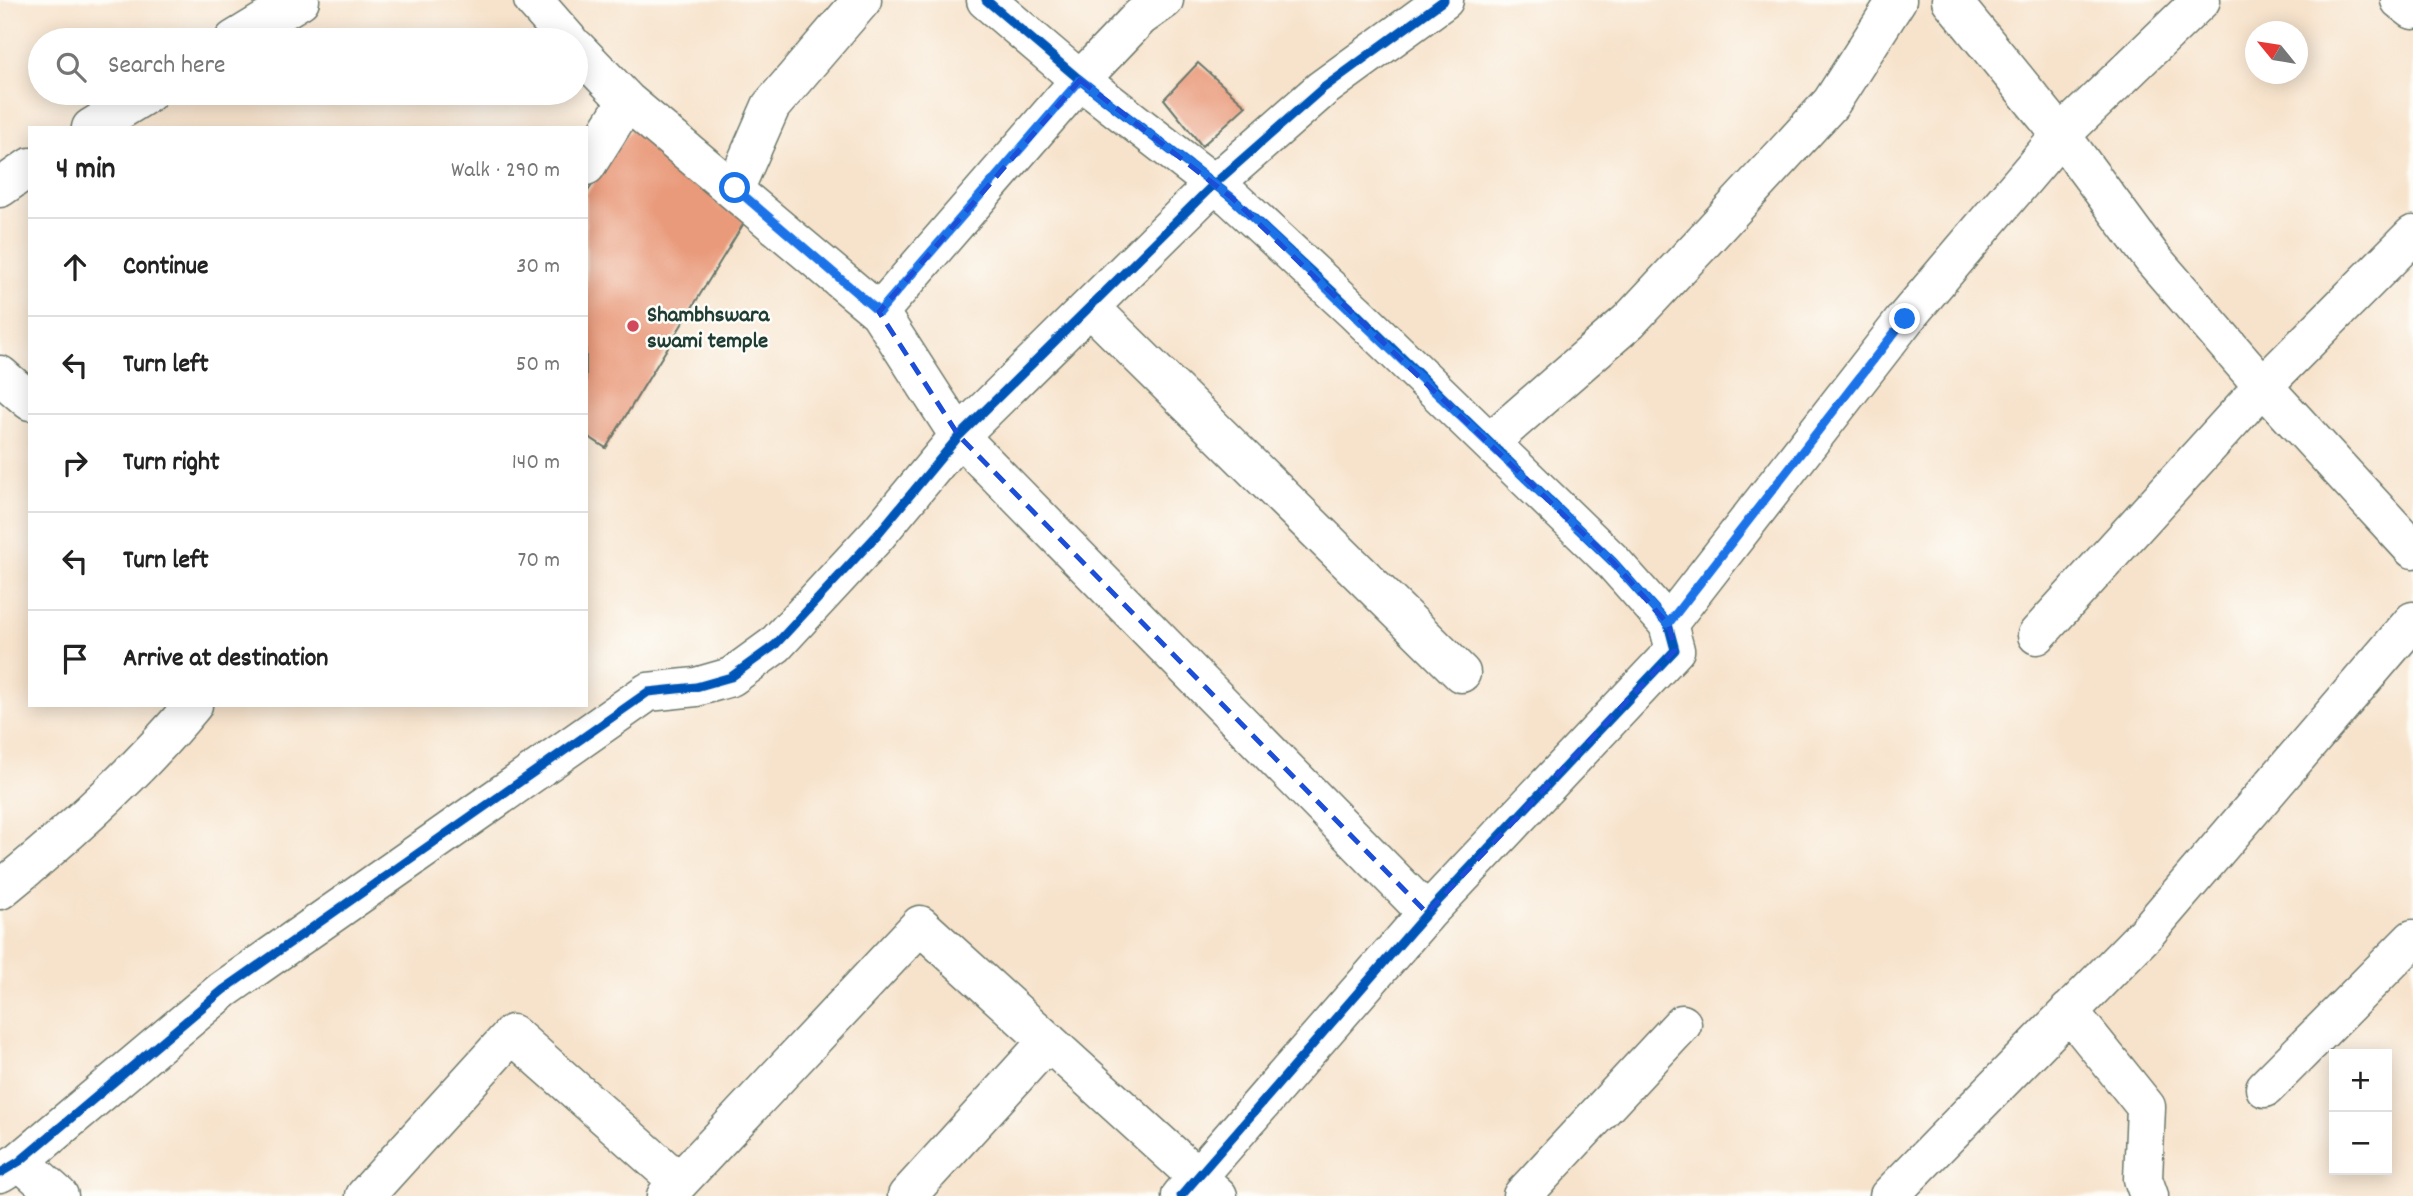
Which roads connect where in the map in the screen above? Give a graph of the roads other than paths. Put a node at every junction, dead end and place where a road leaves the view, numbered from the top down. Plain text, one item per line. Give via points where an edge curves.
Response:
1 (300, 0) edge
2 (533, 0) edge
3 (862, 0) edge
4 (986, 0) edge
5 (1164, 0) edge
6 (1444, 0) edge
7 (1897, 0) edge
8 (1951, 0) edge
9 (2201, 0) edge
10 (2400, 0) edge
11 (2413, 10) edge
12 (254, 28) edge
13 (558, 28) edge
14 (588, 60) edge
15 (1080, 80) junction
16 (627, 101) junction
17 (128, 105) edge
18 (93, 126) edge
19 (2061, 135) junction
20 (588, 163) edge
21 (28, 168) edge
22 (1214, 184) junction
23 (0, 188) edge
24 (735, 188) junction
25 (2413, 235) edge
26 (1090, 307) junction
27 (879, 312) junction
28 (0, 376) edge
29 (2263, 386) junction
30 (28, 399) edge
31 (959, 436) junction
32 (1490, 442) junction
33 (2413, 549) edge
34 (2413, 621) edge
35 (1668, 624) junction
36 (2037, 635) dead end
37 (1461, 673) dead end
38 (191, 707) edge
39 (0, 890) edge
40 (1427, 913) junction
41 (2413, 939) edge
42 (2069, 1011) junction
43 (1682, 1024) dead end
44 (1048, 1041) junction
45 (2265, 1088) dead end
46 (10, 1167) edge
47 (672, 1189) edge
48 (1199, 1190) edge
49 (59, 1196) edge
50 (365, 1196) edge
51 (907, 1196) edge
52 (1521, 1196) edge
53 (1889, 1196) edge
54 (2149, 1196) edge

1 - 12 street
2 - 13 street
3 - 24 street via 771,106
4 - 15 street
5 - 15 street via 1140,17
6 - 22 street via 1322,89
7 - 32 street via 1830,103 1702,244 1629,321
8 - 19 street
9 - 19 street
10 - 11 street
14 - 16 street
15 - 22 street
15 - 27 street
16 - 20 street
16 - 24 street
17 - 18 street
19 - 29 street via 2152,258
19 - 35 street via 1905,319
21 - 23 street
22 - 26 street
22 - 32 street
24 - 27 street
25 - 29 street
26 - 31 street
26 - 37 street
27 - 31 street
28 - 30 street
29 - 33 street
29 - 36 street
31 - 40 street
31 - 46 street via 877,535 775,645 731,677 696,687 648,692 223,989
32 - 35 street via 1613,562
34 - 42 street via 2146,933
35 - 40 street via 1675,650
38 - 39 street via 161,744 54,847
40 - 48 street
41 - 45 street
42 - 53 street
42 - 54 street via 2146,1107 2143,1180
43 - 52 street
44 - 47 street via 920,925
44 - 48 street
44 - 51 street
46 - 49 street
47 - 50 street via 512,1034

